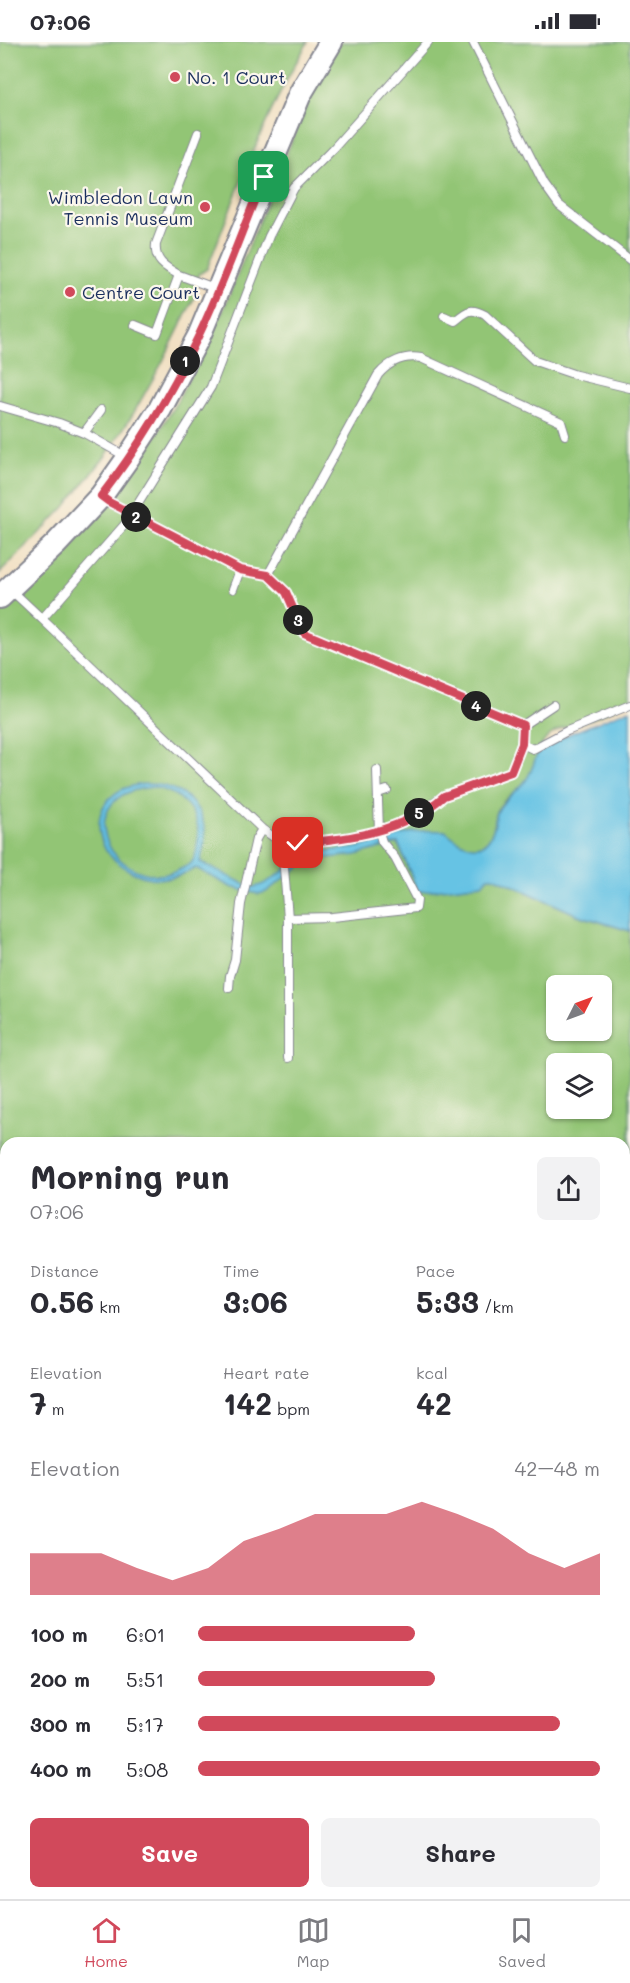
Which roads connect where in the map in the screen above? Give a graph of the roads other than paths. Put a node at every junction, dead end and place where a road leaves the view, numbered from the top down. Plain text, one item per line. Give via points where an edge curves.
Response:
1 (331, 42) edge
2 (428, 42) edge
3 (473, 42) edge
4 (198, 133) dead end
5 (630, 260) edge
6 (179, 275) junction
7 (218, 289) junction
8 (444, 316) dead end
9 (135, 325) dead end
10 (630, 388) edge
11 (0, 406) edge
12 (101, 410) dead end
13 (84, 434) junction
14 (565, 435) dead end
15 (128, 458) junction
16 (101, 496) junction
17 (131, 514) junction
18 (240, 570) junction
19 (268, 575) junction
20 (233, 589) dead end
21 (5, 593) edge
22 (42, 620) junction
23 (553, 705) dead end
24 (630, 705) edge
25 (523, 725) junction
26 (522, 744) junction
27 (377, 770) dead end
28 (387, 790) dead end
29 (378, 792) junction
30 (262, 829) junction
31 (379, 832) junction
32 (282, 843) junction
33 (288, 918) junction
34 (229, 988) dead end
35 (288, 1058) dead end

1 - 7 street via 300,94
2 - 17 lane via 294,188 269,236 211,387
3 - 5 lane via 544,184 559,205
4 - 6 lane via 156,244 157,258
6 - 7 lane
6 - 9 lane via 157,334
7 - 15 street via 175,382
8 - 10 lane via 455,321 467,311 476,310 535,361
11 - 13 lane
12 - 13 lane
13 - 15 lane
14 - 19 lane via 561,422 430,362 411,357 398,360 374,380
15 - 16 street
16 - 17 lane
16 - 21 street
17 - 18 lane
17 - 22 lane
18 - 19 lane
18 - 20 lane
19 - 25 lane via 286,592 304,633
21 - 22 lane
22 - 30 lane
23 - 25 lane
24 - 26 lane via 533,749
25 - 26 lane
26 - 31 lane via 511,772 444,796 407,820
27 - 29 lane
28 - 29 lane
29 - 31 lane
30 - 32 lane
30 - 34 lane via 256,839 241,904
31 - 32 lane
31 - 33 lane via 417,900 416,908
32 - 33 lane
33 - 35 lane

